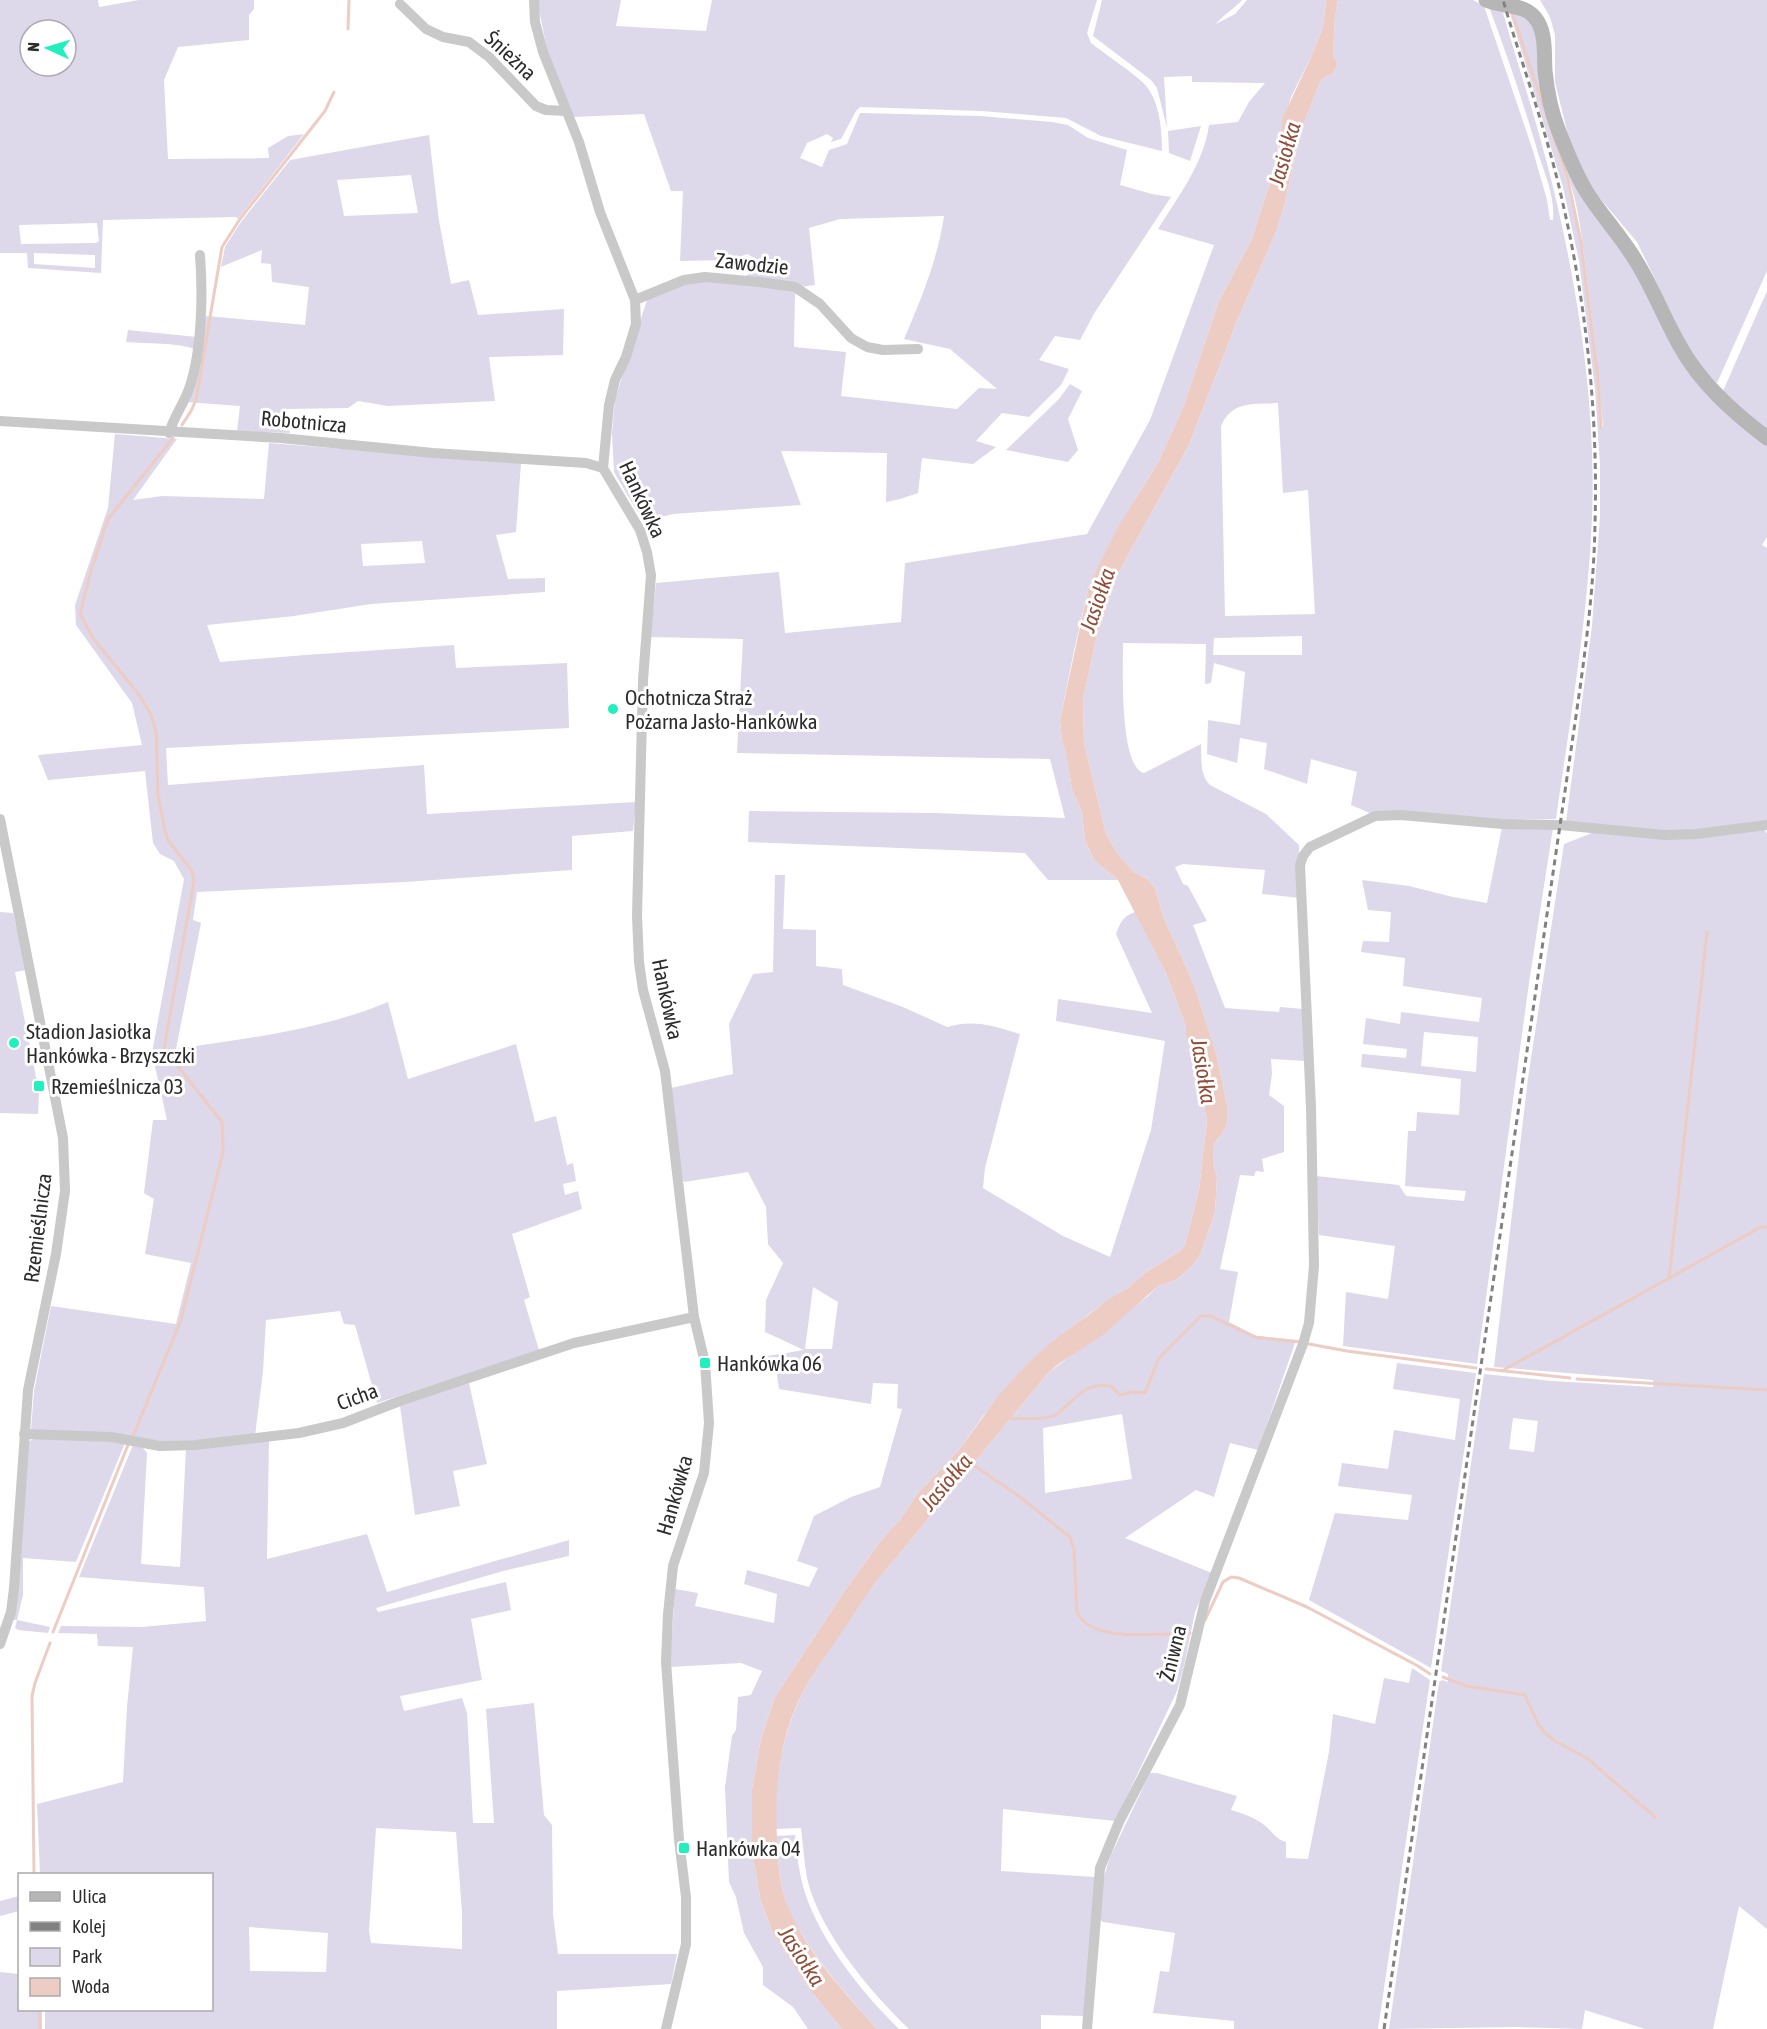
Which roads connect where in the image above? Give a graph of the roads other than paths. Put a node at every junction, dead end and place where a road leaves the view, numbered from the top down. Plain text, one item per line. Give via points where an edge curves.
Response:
1 (534, 0) edge
2 (1486, 0) edge
3 (400, 4) dead end
4 (566, 111) junction
5 (200, 255) dead end
6 (635, 300) junction
7 (918, 349) dead end
8 (0, 421) edge
9 (169, 433) junction
10 (1767, 438) edge
11 (603, 468) junction
12 (0, 819) edge
13 (1767, 825) edge
14 (694, 1317) junction
15 (24, 1434) junction
16 (0, 1644) edge
17 (666, 2029) edge
18 (1087, 2029) edge

1 - 4 street, Hankówka via 543,52
2 - 10 street via 1522,8 1538,21 1543,36 1546,82 1573,168 1626,243 1681,348 1701,377
3 - 4 street, Śnieżna via 426,28 476,47 536,106
4 - 6 street, Hankówka
5 - 9 street via 201,316 196,354 190,386
6 - 7 street, Zawodzie via 684,280 705,277 795,287 820,304 851,338 867,347
6 - 11 street, Hankówka via 636,324 609,405
8 - 9 street, Robotnicza
9 - 11 street, Robotnicza via 281,438 586,463
11 - 14 street, Hankówka via 640,530 651,575 643,680 639,962 665,1071
12 - 15 street, Rzemieślnicza via 63,1138 65,1191 28,1390
13 - 18 street, Żniwna via 1665,835 1376,816 1307,850 1300,865 1313,1196 1314,1266 1309,1323 1205,1601 1180,1705 1119,1822 1100,1868
14 - 15 street, Cicha via 574,1343 343,1423 299,1433 160,1446 111,1437
14 - 17 street, Hankówka via 705,1363 708,1434 704,1473 673,1566 668,1614 666,1662 686,1898 686,1944
15 - 16 street, Rzemieślnicza via 14,1588

